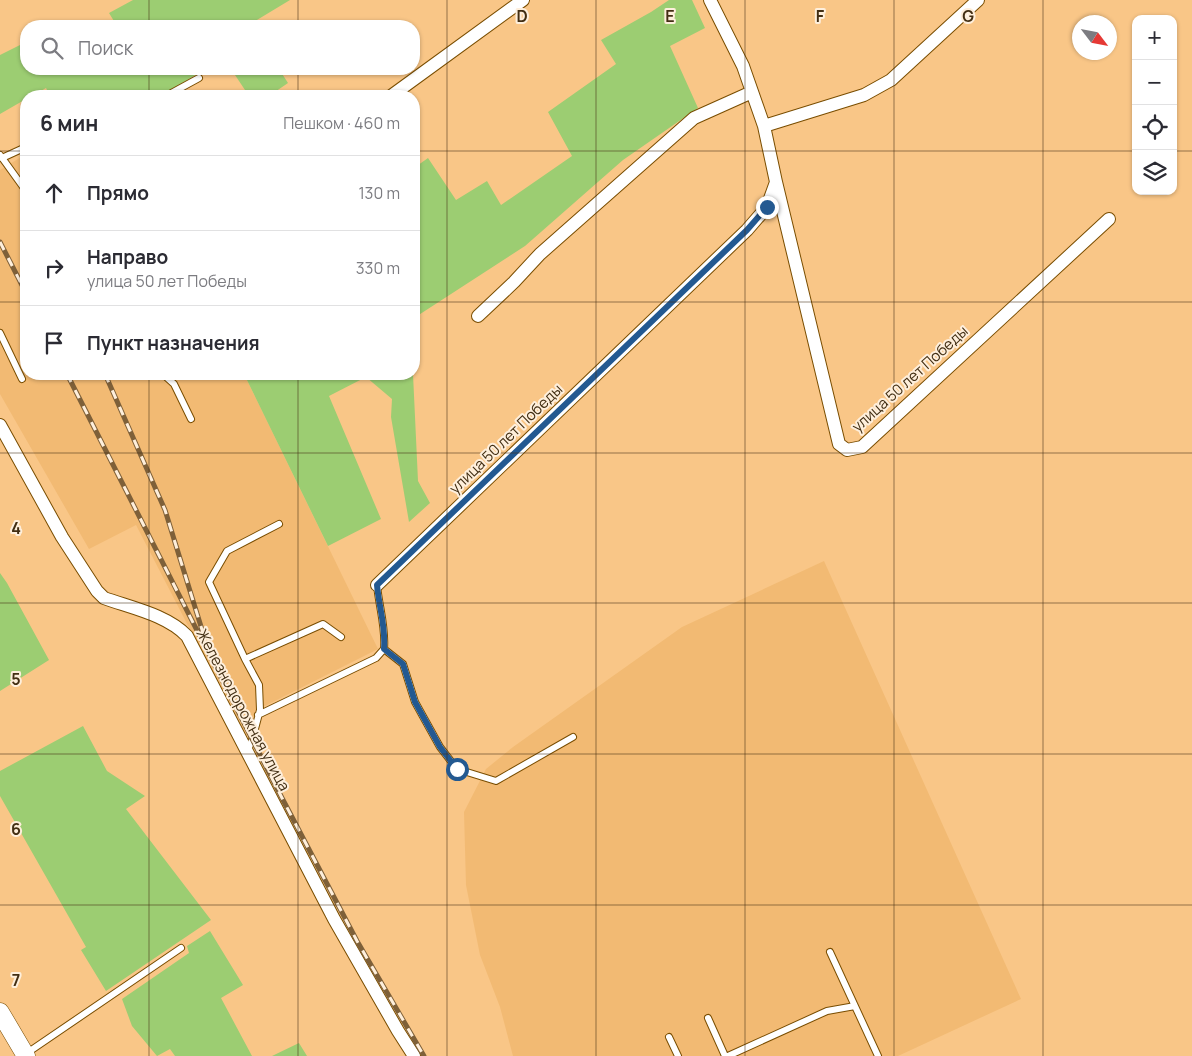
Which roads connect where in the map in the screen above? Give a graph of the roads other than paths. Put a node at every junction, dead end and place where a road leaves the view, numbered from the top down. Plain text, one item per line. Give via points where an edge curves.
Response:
1 (523, 0) edge
2 (710, 0) edge
3 (978, 0) edge
4 (420, 75) edge
5 (420, 75) edge
6 (199, 78) dead end
7 (177, 90) edge
8 (399, 90) edge
9 (752, 92) junction
10 (764, 126) junction
11 (20, 149) edge
12 (1, 157) edge
13 (776, 182) junction
14 (20, 183) edge
15 (1109, 219) dead end
16 (478, 316) dead end
17 (0, 333) edge
18 (20, 375) edge
19 (170, 380) edge
20 (191, 418) dead end
21 (0, 425) edge
22 (279, 524) dead end
23 (377, 585) joint
24 (341, 637) dead end
25 (384, 649) junction
26 (245, 659) junction
27 (258, 715) junction
28 (573, 737) dead end
29 (247, 752) junction
30 (181, 948) dead end
31 (830, 952) dead end
32 (855, 1006) junction
33 (0, 1012) edge
34 (708, 1018) dead end
35 (669, 1037) dead end
36 (26, 1055) edge
37 (414, 1056) edge
38 (678, 1056) edge
39 (726, 1056) edge
40 (878, 1056) edge

1 - 5 street
2 - 9 street, улица 50 лет Победы via 743,66
3 - 10 street via 891,80 864,95
4 - 8 street
6 - 7 lane
9 - 10 street, улица 50 лет Победы
9 - 16 street via 694,118 540,254
10 - 13 street, улица 50 лет Победы
11 - 12 lane
12 - 14 lane
13 - 15 street, улица 50 лет Победы via 839,444 847,450 862,447
13 - 23 street, улица 50 лет Победы via 767,207 747,230
17 - 18 lane
19 - 20 lane
21 - 29 street, Железнодорожная улица via 62,537 97,591 104,598 179,627 188,636
22 - 26 lane via 227,551 209,582
23 - 25 lane via 386,631
24 - 26 lane via 323,624
25 - 27 lane via 376,658
25 - 28 lane via 403,664 415,702 440,747 457,769 496,782
26 - 27 lane via 259,685
27 - 29 lane
29 - 37 street, Железнодорожная улица via 334,919
30 - 36 lane
31 - 32 lane
32 - 39 lane via 827,1011
32 - 40 lane
33 - 36 main road
34 - 39 lane
35 - 38 lane

